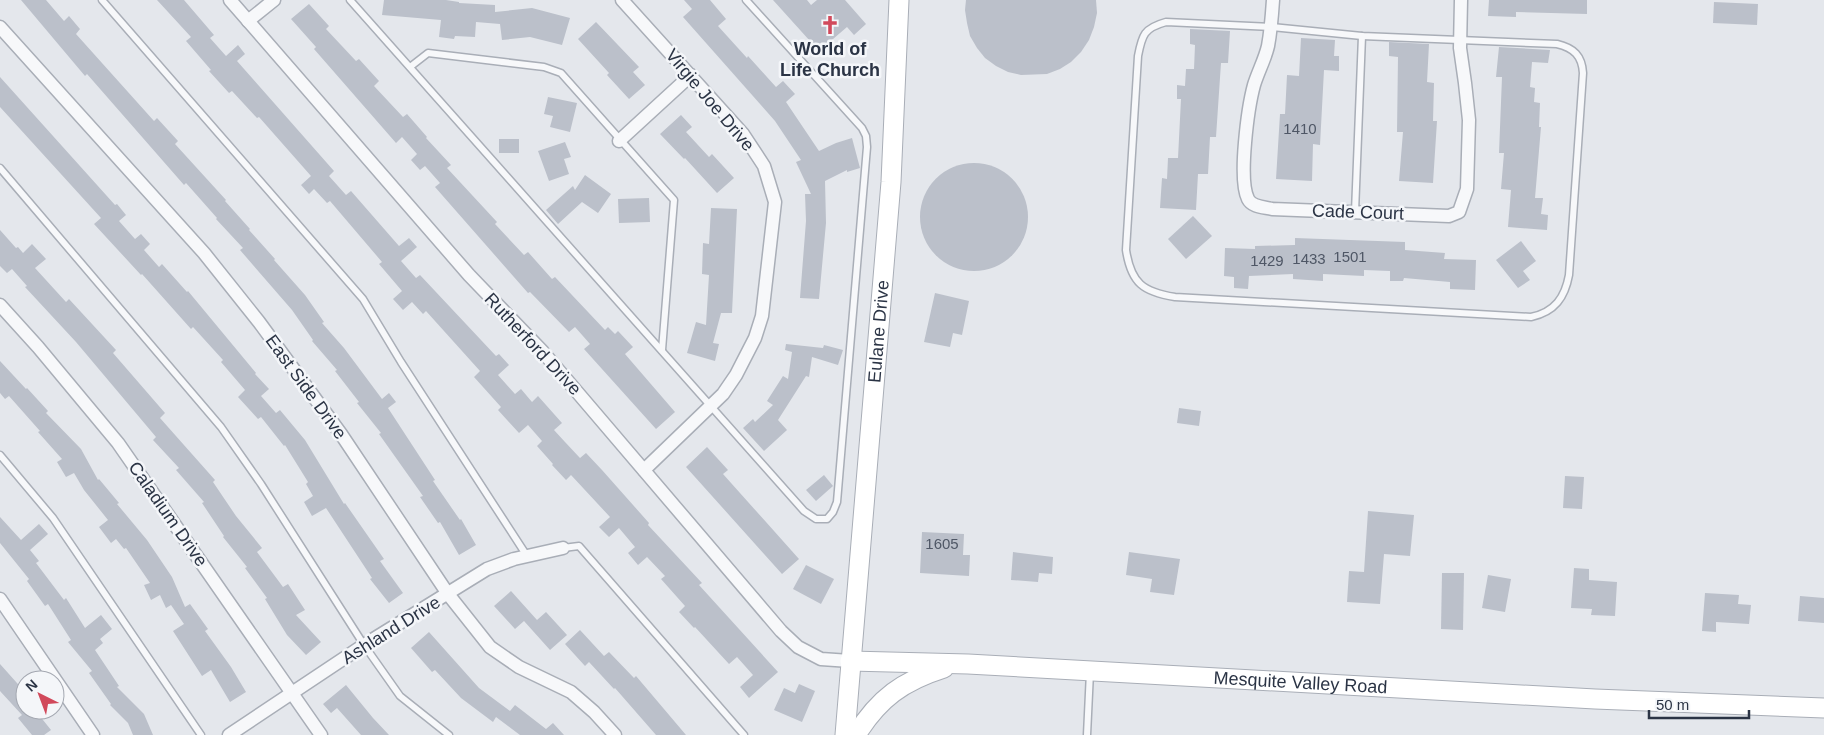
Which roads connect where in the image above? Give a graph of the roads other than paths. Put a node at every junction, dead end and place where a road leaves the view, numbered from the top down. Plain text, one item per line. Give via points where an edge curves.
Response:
1 (102, 0) edge
2 (230, 0) edge
3 (274, 0) edge
4 (350, 0) edge
5 (622, 0) edge
6 (746, 0) edge
7 (899, 0) edge
8 (1273, 0) edge
9 (1461, 0) edge
10 (248, 21) junction
11 (0, 27) edge
12 (1272, 27) junction
13 (1362, 36) junction
14 (1460, 40) junction
15 (410, 67) junction
16 (691, 75) junction
17 (619, 140) junction
18 (0, 168) edge
19 (1355, 212) junction
20 (0, 305) edge
21 (662, 350) junction
22 (711, 405) junction
23 (0, 455) edge
24 (644, 470) junction
25 (563, 548) joint
26 (527, 556) junction
27 (448, 594) junction
28 (0, 599) edge
29 (364, 645) junction
30 (850, 661) junction
31 (961, 664) junction
32 (1090, 671) junction
33 (292, 694) junction
34 (1824, 708) edge
35 (93, 735) edge
36 (201, 735) edge
37 (228, 735) edge
38 (321, 735) edge
39 (450, 735) edge
40 (615, 735) edge
41 (744, 735) edge
42 (846, 735) edge
43 (856, 735) edge
44 (1087, 735) edge

1 - 26 lane via 363,299
2 - 10 street, Rutherford Drive
3 - 10 street
4 - 15 lane
5 - 16 street, Virgie Joe Drive
6 - 22 lane via 866,136 837,502 827,519 816,519 804,511
7 - 30 street, Eulane Drive via 891,182
8 - 12 street, Cade Court
9 - 14 street, Cade Court
10 - 24 street, Rutherford Drive
11 - 27 street, East Side Drive via 204,253 253,314 341,434
12 - 13 lane
12 - 14 lane via 1166,22 1146,31 1141,39 1126,250 1131,273 1147,290 1175,297 1512,316 1532,317 1548,311 1562,298 1569,275 1582,65 1572,49 1557,44
12 - 19 street, Cade Court via 1249,107 1244,167 1248,199 1253,205 1272,209
13 - 14 lane
13 - 19 lane
14 - 19 street, Cade Court via 1469,120 1467,188 1459,212 1449,216
15 - 17 lane via 428,52 544,67 560,73
15 - 21 lane
16 - 17 street
16 - 22 street, Virgie Joe Drive via 743,134 764,166 775,202 762,316 736,375
17 - 21 lane via 674,200
18 - 29 lane via 221,427
20 - 33 street, Caladium Drive via 118,444
21 - 22 lane
22 - 24 street, Virgie Joe Drive
23 - 36 lane via 53,518
24 - 30 street, Rutherford Drive via 780,631 798,647 821,659
25 - 26 street, Ashland Drive
25 - 41 lane via 579,546
26 - 27 street, Ashland Drive via 487,569
27 - 29 street, Ashland Drive
27 - 40 street, East Side Drive via 490,647 519,667 571,692
28 - 35 street
29 - 33 street, Ashland Drive
29 - 39 lane via 400,696
30 - 31 street, Mesquite Valley Road
30 - 42 street
31 - 32 street, Mesquite Valley Road
31 - 43 street via 905,684 871,712
32 - 34 street, Mesquite Valley Road via 1595,699
32 - 44 lane
33 - 37 street, Ashland Drive
33 - 38 street, Caladium Drive

